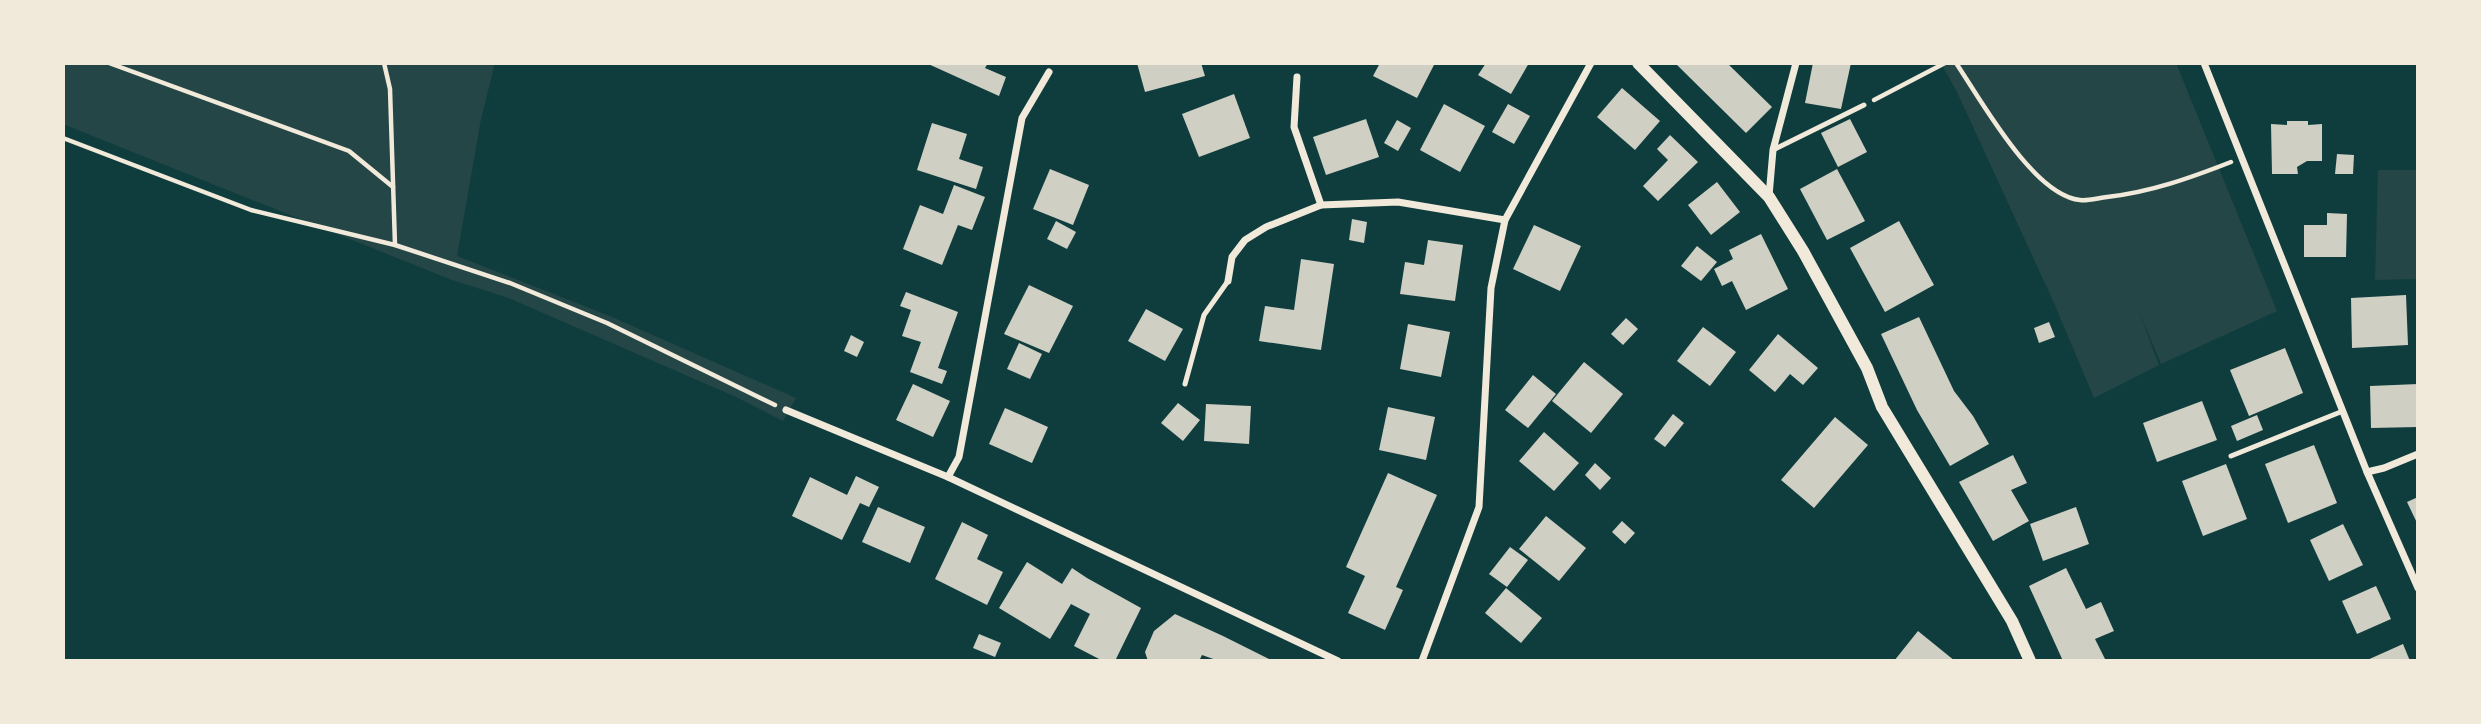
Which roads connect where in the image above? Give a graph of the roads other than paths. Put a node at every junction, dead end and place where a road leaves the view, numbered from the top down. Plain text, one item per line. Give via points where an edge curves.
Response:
1 (1591, 63) edge
2 (1638, 63) edge
3 (1796, 63) edge
4 (2204, 63) edge
5 (1049, 72) dead end
6 (1297, 76) dead end
7 (1864, 105) road end
8 (1773, 150) junction
9 (1769, 197) junction
10 (1321, 205) junction
11 (1505, 220) junction
12 (1228, 281) joint
13 (1185, 384) dead end
14 (786, 410) road end
15 (2343, 411) junction
16 (2418, 454) edge
17 (2231, 456) dead end
18 (2367, 472) junction
19 (948, 477) junction
20 (2418, 588) edge
21 (1320, 652) junction
22 (1316, 661) edge
23 (1338, 661) edge
24 (1422, 661) edge
25 (2030, 661) edge

1 - 11 street
2 - 9 street
3 - 8 street
4 - 15 street
5 - 19 street via 1022,118 959,457
6 - 10 street via 1294,127
7 - 8 lane
8 - 9 street
9 - 25 street via 1867,368 1882,407 2012,621
10 - 11 street via 1398,202
10 - 12 street via 1245,240 1232,257
11 - 24 street via 1490,288 1479,507
12 - 13 lane via 1204,315
14 - 19 street
15 - 17 lane
15 - 18 street
16 - 18 street
18 - 20 street
19 - 21 street
21 - 22 lane
21 - 23 street

